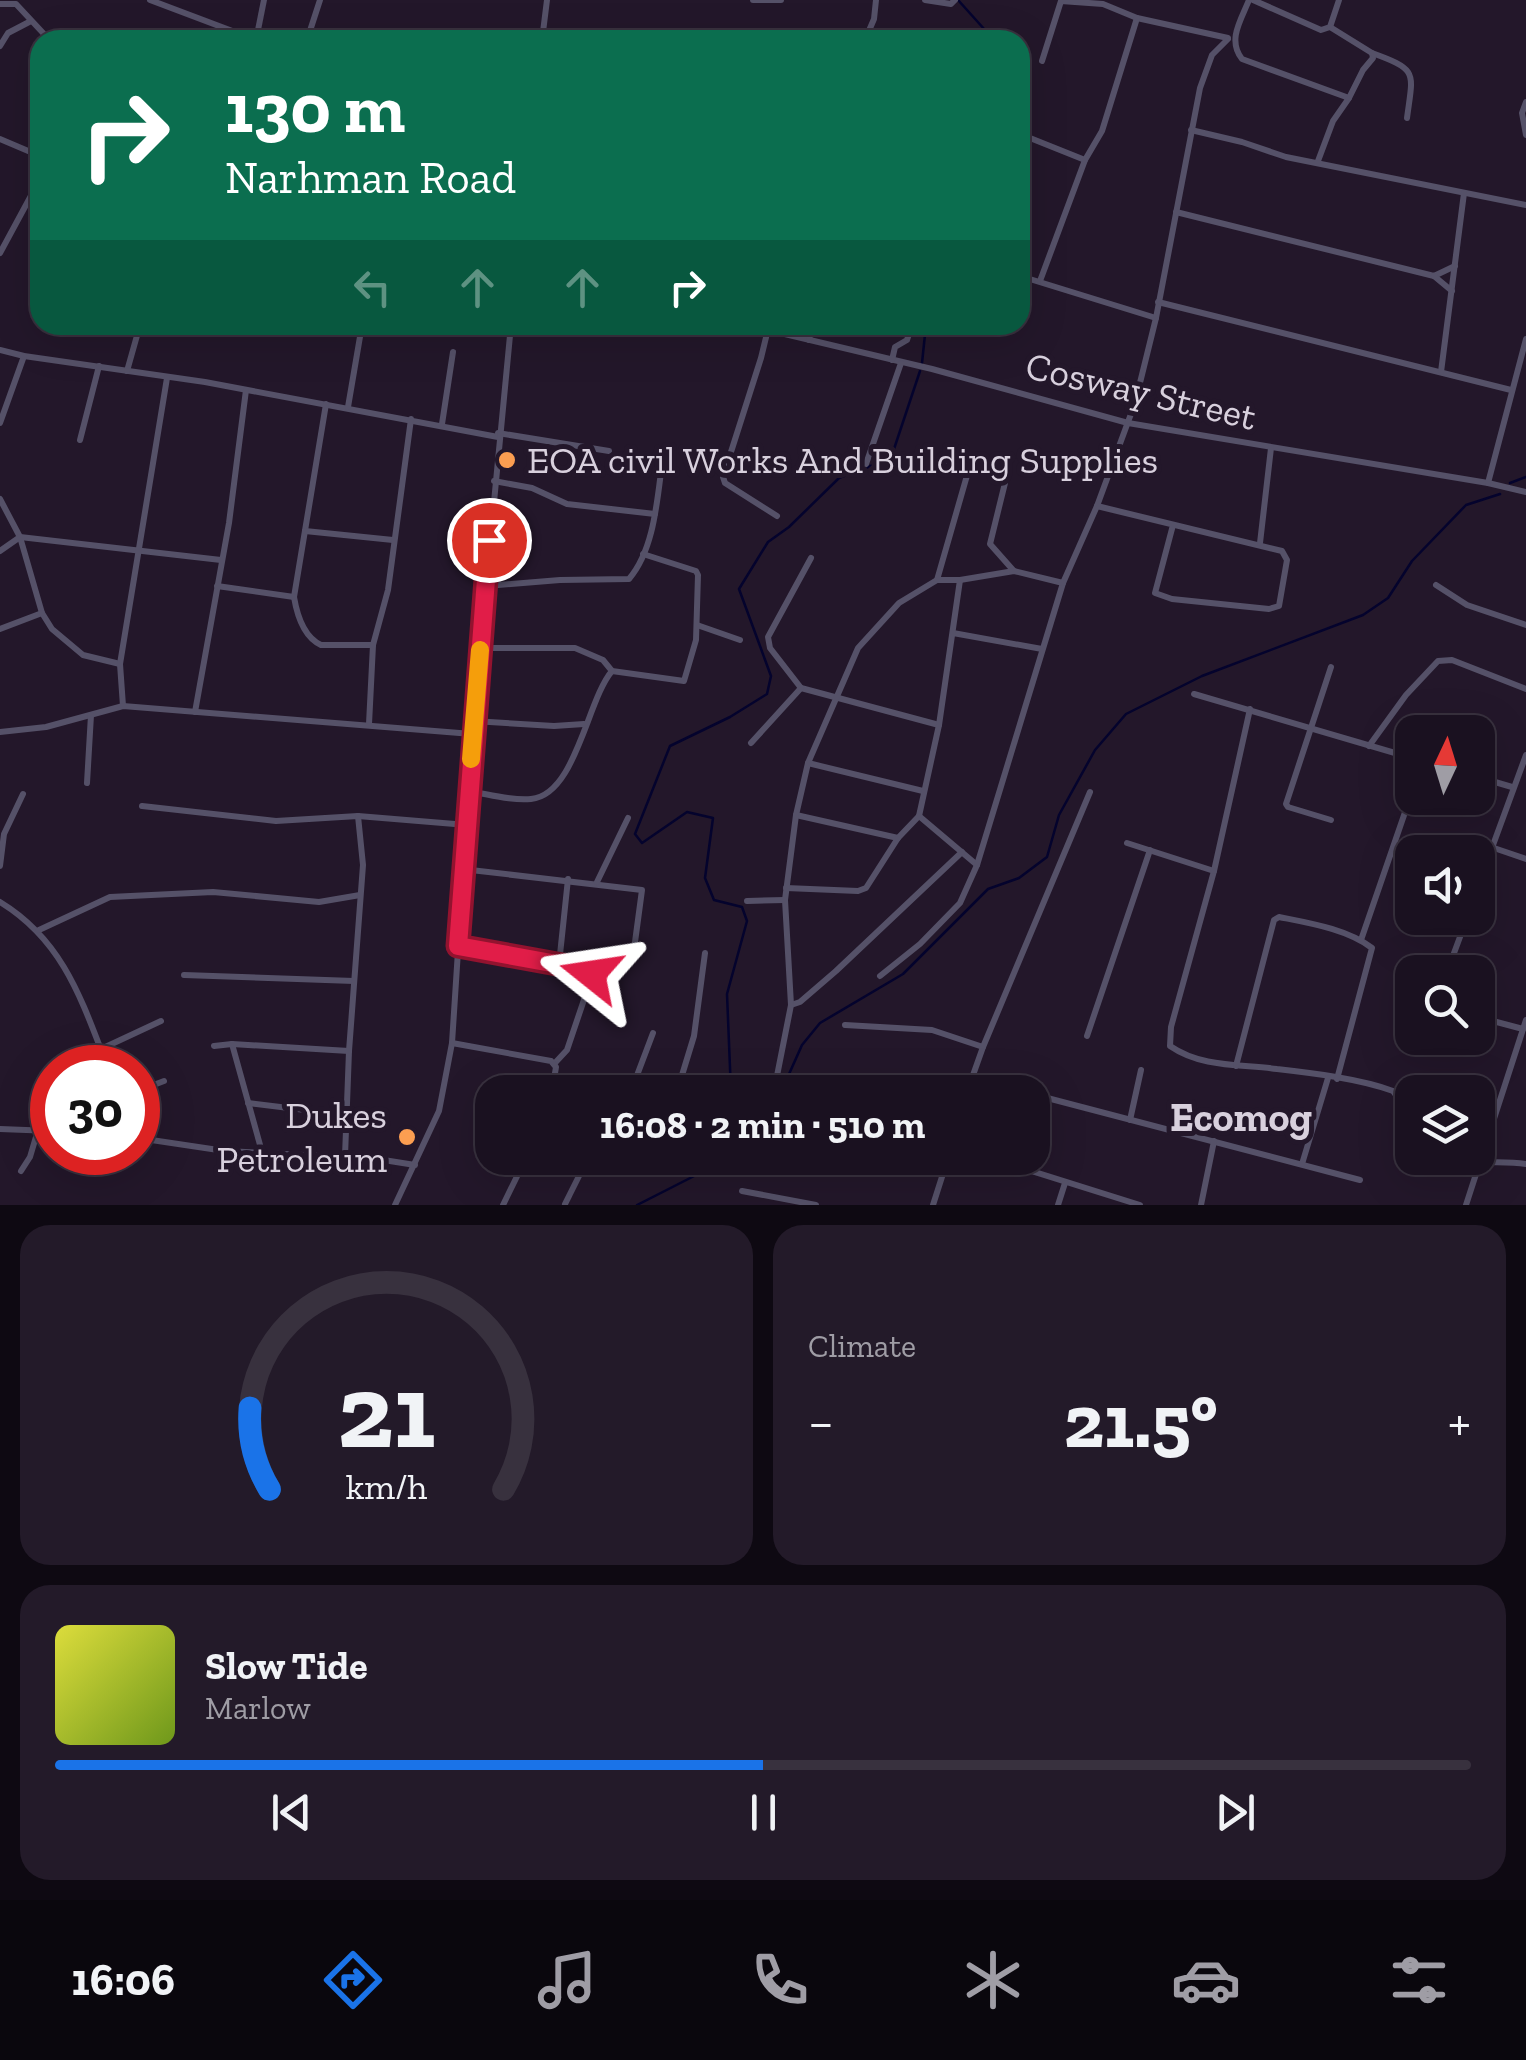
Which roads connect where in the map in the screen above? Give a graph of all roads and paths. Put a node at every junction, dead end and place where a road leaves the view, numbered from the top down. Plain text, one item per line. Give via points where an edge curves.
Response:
1 (150, 0) edge
2 (264, 0) edge
3 (320, 0) edge
4 (546, 0) edge
5 (753, 0) edge
6 (781, 0) edge
7 (876, 0) edge
8 (925, 0) edge
9 (956, 0) edge
10 (1251, 0) edge
11 (1338, 0) edge
12 (0, 4) edge
13 (1137, 18) junction
14 (31, 21) junction
15 (1330, 26) junction
16 (40, 30) edge
17 (230, 30) edge
18 (258, 30) edge
19 (310, 30) edge
20 (543, 30) edge
21 (869, 30) edge
22 (1206, 34) junction
23 (1231, 38) junction
24 (0, 46) edge
25 (1372, 52) junction
26 (1212, 55) junction
27 (1042, 61) dead end
28 (1349, 98) junction
29 (1526, 102) edge
30 (1407, 118) dead end
31 (1191, 130) junction
32 (1526, 135) edge
33 (1030, 138) edge
34 (0, 142) edge
35 (30, 152) edge
36 (1084, 160) junction
37 (1318, 161) junction
38 (1464, 193) junction
39 (30, 198) edge
40 (1526, 205) edge
41 (1176, 212) junction
42 (0, 253) edge
43 (1455, 266) junction
44 (1434, 276) junction
45 (1030, 279) edge
46 (1040, 282) junction
47 (1452, 292) junction
48 (1158, 302) junction
49 (1156, 318) junction
50 (137, 335) edge
51 (360, 335) edge
52 (510, 335) edge
53 (766, 335) edge
54 (792, 335) edge
55 (810, 335) edge
56 (909, 335) edge
57 (1526, 339) edge
58 (809, 340) junction
59 (0, 350) edge
60 (453, 352) dead end
61 (24, 356) junction
62 (892, 360) junction
63 (903, 363) junction
64 (99, 366) junction
65 (127, 371) junction
66 (1441, 372) junction
67 (167, 378) junction
68 (246, 390) junction
69 (1511, 390) junction
70 (326, 404) junction
71 (348, 407) junction
72 (411, 419) junction
73 (1128, 422) junction
74 (0, 423) edge
75 (442, 424) junction
76 (498, 435) junction
77 (80, 440) dead end
78 (1271, 448) junction
79 (609, 452) dead end
80 (924, 453) dead end
81 (818, 461) dead end
82 (662, 464) dead end
83 (967, 469) junction
84 (494, 481) junction
85 (1488, 483) junction
86 (1526, 492) edge
87 (0, 499) edge
88 (1098, 506) junction
89 (655, 514) junction
90 (777, 516) dead end
91 (1173, 525) junction
92 (305, 530) junction
93 (20, 537) junction
94 (393, 540) junction
95 (1260, 544) junction
96 (138, 549) junction
97 (0, 551) edge
98 (643, 554) junction
99 (811, 558) dead end
100 (221, 560) junction
101 (1014, 571) junction
102 (936, 580) junction
103 (960, 580) junction
104 (1063, 583) junction
105 (1436, 585) dead end
106 (217, 586) junction
107 (486, 586) junction
108 (294, 597) junction
109 (42, 613) junction
110 (697, 624) junction
111 (1526, 624) edge
112 (0, 629) edge
113 (952, 633) junction
114 (740, 640) dead end
115 (372, 644) junction
116 (480, 648) junction
117 (1042, 649) junction
118 (120, 664) junction
119 (1331, 667) dead end
120 (612, 671) junction
121 (801, 688) junction
122 (1526, 689) edge
123 (1194, 694) dead end
124 (835, 698) junction
125 (123, 706) junction
126 (1250, 709) junction
127 (195, 712) junction
128 (91, 715) junction
129 (473, 721) junction
130 (586, 723) junction
131 (369, 724) junction
132 (939, 725) junction
133 (1310, 728) junction
134 (0, 732) edge
135 (472, 734) junction
136 (751, 744) dead end
137 (1370, 746) junction
138 (1395, 753) edge
139 (1526, 755) edge
140 (808, 763) junction
141 (1495, 781) edge
142 (88, 782) dead end
143 (1512, 786) junction
144 (468, 791) junction
145 (923, 791) junction
146 (1090, 792) dead end
147 (22, 794) dead end
148 (142, 806) dead end
149 (796, 814) junction
150 (1404, 815) edge
151 (358, 816) junction
152 (918, 816) junction
153 (628, 818) dead end
154 (1331, 820) dead end
155 (467, 825) junction
156 (1495, 835) edge
157 (898, 838) junction
158 (1127, 843) dead end
159 (1495, 848) edge
160 (1150, 850) junction
161 (962, 852) junction
162 (1526, 859) edge
163 (978, 865) junction
164 (0, 866) edge
165 (462, 868) junction
166 (1214, 870) junction
167 (568, 879) junction
168 (598, 882) junction
169 (786, 888) junction
170 (360, 895) junction
171 (785, 900) junction
172 (747, 901) dead end
173 (0, 902) edge
174 (39, 930) junction
175 (1361, 940) junction
176 (458, 946) junction
177 (706, 953) dead end
178 (633, 957) dead end
179 (559, 964) junction
180 (184, 975) dead end
181 (880, 976) dead end
182 (354, 980) junction
183 (791, 1004) junction
184 (1495, 1020) edge
185 (161, 1021) dead end
186 (845, 1025) dead end
187 (1524, 1025) edge
188 (653, 1033) dead end
189 (1087, 1036) dead end
190 (452, 1043) junction
191 (232, 1044) junction
192 (100, 1045) edge
193 (108, 1045) edge
194 (214, 1046) dead end
195 (983, 1046) junction
196 (349, 1051) junction
197 (554, 1064) junction
198 (1236, 1066) junction
199 (1141, 1070) dead end
200 (553, 1075) edge
201 (637, 1075) edge
202 (681, 1075) edge
203 (777, 1075) edge
204 (973, 1075) edge
205 (1328, 1078) junction
206 (1337, 1080) junction
207 (164, 1081) dead end
208 (160, 1083) edge
209 (1395, 1093) edge
210 (1050, 1099) edge
211 (248, 1103) junction
212 (346, 1115) junction
213 (1495, 1119) edge
214 (1130, 1120) junction
215 (0, 1129) edge
216 (30, 1130) edge
217 (160, 1141) edge
218 (1214, 1141) junction
219 (262, 1152) junction
220 (346, 1156) junction
221 (30, 1157) edge
222 (1495, 1161) edge
223 (1302, 1164) junction
224 (1526, 1164) edge
225 (415, 1165) junction
226 (21, 1171) dead end
227 (518, 1175) edge
228 (580, 1175) edge
229 (943, 1175) edge
230 (1042, 1175) edge
231 (1477, 1175) edge
232 (1360, 1180) dead end
233 (1066, 1183) junction
234 (742, 1191) dead end
235 (566, 1204) edge
236 (395, 1205) edge
237 (504, 1205) edge
238 (816, 1205) edge
239 (933, 1205) edge
240 (1058, 1205) edge
241 (1140, 1205) edge
242 (1200, 1205) edge
243 (1466, 1205) edge

1 - 17 street
2 - 18 street
3 - 19 street
4 - 20 street
5 - 6 street
7 - 21 street
8 - 9 street
10 - 15 street via 1315,28
10 - 23 street
11 - 15 street
12 - 14 street via 16,4
13 - 22 street
13 - 27 street via 1103,4 1061,0
13 - 36 street via 1102,131
14 - 16 street
14 - 24 street via 8,33
15 - 25 street
22 - 23 street
22 - 26 street
23 - 26 street
23 - 28 street via 1249,64
25 - 28 street
25 - 30 street via 1408,70
26 - 31 street
28 - 37 street
29 - 32 street
31 - 37 street
31 - 41 street
33 - 36 street
34 - 35 street
36 - 46 street
37 - 38 street
38 - 40 street
38 - 43 street
39 - 42 street
41 - 44 street
41 - 48 street
43 - 44 street
43 - 47 street
44 - 47 street
45 - 46 street
46 - 49 street
47 - 66 street
48 - 49 street
48 - 66 street
49 - 73 street
50 - 65 street
51 - 71 street
52 - 76 street
53 - 90 street via 723,477
54 - 58 street, Cosway Street
55 - 58 street
56 - 62 street
57 - 69 street
58 - 62 street, Cosway Street
59 - 61 street
60 - 75 street
61 - 64 street
61 - 74 street
62 - 63 street, Cosway Street
63 - 73 street, Cosway Street
63 - 81 street via 866,464 852,471
64 - 65 street
64 - 77 street
65 - 67 street
66 - 69 street
67 - 68 street
67 - 96 street
68 - 70 street
68 - 100 street
69 - 85 street
70 - 71 street
70 - 92 street
71 - 72 street
72 - 75 street
72 - 94 street
73 - 78 street, Cosway Street
73 - 88 street
75 - 76 street
76 - 79 street
76 - 84 street
78 - 85 street, Cosway Street
78 - 95 street
80 - 83 street
82 - 89 street
83 - 101 street via 1005,483 990,544
83 - 102 street
84 - 89 street via 567,504
84 - 107 street
85 - 86 street, Cosway Street
87 - 93 street
88 - 91 street
88 - 104 street
89 - 98 street
91 - 95 street
91 - 95 street via 1155,593 1164,598 1276,609 1286,555
92 - 94 street
92 - 108 street
93 - 96 street
93 - 97 street
93 - 109 street
94 - 115 street
96 - 100 street
96 - 118 street
98 - 107 street via 625,581
98 - 110 street via 696,571
99 - 121 street via 768,640
100 - 106 street
101 - 103 street
101 - 104 street
102 - 103 street
102 - 124 street via 900,602 868,634
103 - 113 street
104 - 117 street
105 - 111 street via 1466,605
106 - 108 street
106 - 127 street
107 - 116 street
108 - 115 street via 314,642
109 - 112 street
109 - 118 street via 83,655
110 - 114 street
110 - 120 street via 684,681
113 - 117 street
113 - 132 street
115 - 131 street
116 - 120 street via 580,649
116 - 129 street
117 - 163 street
118 - 125 street
119 - 133 street
120 - 130 street
121 - 124 street
121 - 136 street
122 - 137 street via 1452,660 1438,661
123 - 126 street
124 - 132 street
124 - 140 street
125 - 127 street
125 - 128 street
126 - 133 street
126 - 166 street
127 - 131 street
128 - 134 street
128 - 142 street
129 - 130 street
129 - 135 street
130 - 144 street via 578,748 542,797
131 - 135 street
132 - 145 street
133 - 137 street
133 - 154 street via 1287,806
135 - 144 street
137 - 138 street
139 - 143 street
140 - 145 street
140 - 149 street
141 - 143 street
143 - 156 street
144 - 155 street
145 - 152 street
146 - 195 street
147 - 164 street via 4,834
148 - 151 street via 276,821
149 - 157 street
149 - 169 street
150 - 175 street
151 - 155 street
151 - 170 street
152 - 157 street
152 - 161 street
153 - 168 street
155 - 165 street
157 - 169 street via 866,888
158 - 160 street
159 - 162 street
160 - 166 street
160 - 189 street
161 - 163 street
161 - 183 street via 836,971
163 - 181 street via 960,903
165 - 167 street
165 - 176 street
166 - 198 street via 1169,1040 1184,1054
167 - 168 street
167 - 179 street
168 - 178 street via 642,890
169 - 171 street
170 - 174 street via 319,902 213,892 110,897
170 - 182 street
171 - 172 street
171 - 183 street
173 - 174 street
174 - 192 street via 74,985
175 - 198 street via 1276,918
175 - 206 street via 1372,951
176 - 179 street
176 - 190 street
177 - 202 street
179 - 197 street via 590,970 591,979 567,1050
180 - 182 street
182 - 196 street
183 - 203 street
184 - 187 street
185 - 193 street
186 - 195 street via 932,1030
187 - 213 street
188 - 201 street
190 - 197 street
190 - 225 street via 439,1111
191 - 194 street
191 - 196 street
191 - 211 street
195 - 204 street
196 - 212 street
197 - 200 street
198 - 205 street
199 - 214 street
205 - 206 street
205 - 223 street
206 - 209 street
207 - 208 street
210 - 214 street
211 - 212 street
211 - 219 street
212 - 220 street
214 - 218 street
215 - 216 street
217 - 219 street
218 - 223 street
218 - 242 street
219 - 220 street
220 - 225 street
221 - 226 street
222 - 224 street
223 - 232 street
225 - 236 street
227 - 237 street
228 - 235 street
229 - 239 street
230 - 233 street
231 - 243 street
233 - 240 street
233 - 241 street
234 - 238 street

